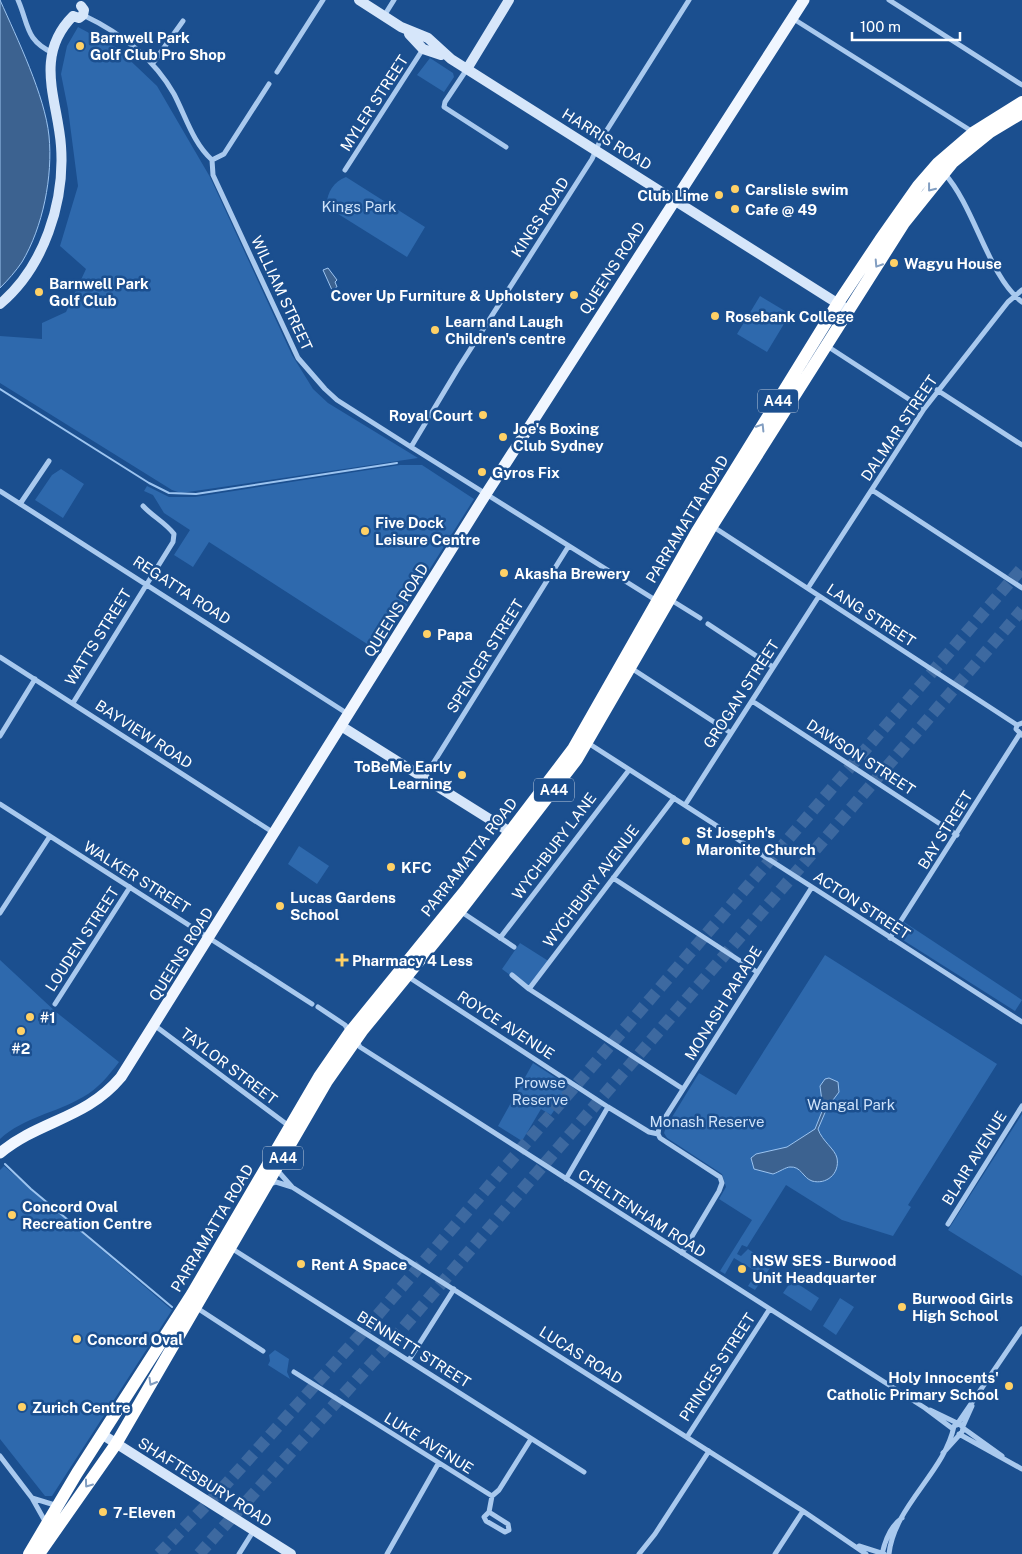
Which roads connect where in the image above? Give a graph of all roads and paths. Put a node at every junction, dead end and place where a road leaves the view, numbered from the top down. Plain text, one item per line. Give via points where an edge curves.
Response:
1 (18, 0) edge
2 (323, 0) edge
3 (359, 0) edge
4 (394, 0) edge
5 (509, 0) edge
6 (689, 0) edge
7 (804, 0) edge
8 (889, 0) edge
9 (80, 9) edge
10 (384, 16) junction
11 (792, 18) junction
12 (183, 21) dead end
13 (425, 45) junction
14 (53, 52) junction
15 (153, 63) junction
16 (467, 68) junction
17 (277, 72) dead end
18 (269, 84) dead end
19 (1022, 85) edge
20 (1022, 102) edge
21 (1022, 113) edge
22 (974, 132) junction
23 (506, 147) dead end
24 (596, 150) junction
25 (212, 160) junction
26 (345, 170) dead end
27 (944, 172) junction
28 (675, 200) junction
29 (1022, 290) edge
30 (1015, 297) junction
31 (1022, 302) edge
32 (0, 304) edge
33 (843, 306) junction
34 (825, 345) junction
35 (937, 390) junction
36 (924, 409) junction
37 (1022, 445) edge
38 (411, 447) junction
39 (49, 461) dead end
40 (872, 490) junction
41 (0, 491) edge
42 (486, 494) junction
43 (20, 504) junction
44 (143, 506) dead end
45 (712, 526) junction
46 (568, 547) junction
47 (146, 585) junction
48 (808, 588) junction
49 (1022, 588) edge
50 (819, 596) junction
51 (663, 600) junction
52 (700, 618) dead end
53 (708, 624) dead end
54 (0, 657) edge
55 (631, 667) junction
56 (774, 667) junction
57 (36, 679) junction
58 (752, 701) junction
59 (72, 703) junction
60 (348, 714) junction
61 (1020, 724) edge
62 (341, 726) junction
63 (731, 733) junction
64 (1020, 735) edge
65 (0, 736) edge
66 (588, 743) junction
67 (629, 770) junction
68 (424, 779) junction
69 (674, 798) junction
70 (0, 804) edge
71 (684, 805) junction
72 (274, 832) junction
73 (510, 832) junction
74 (957, 835) junction
75 (50, 836) junction
76 (613, 878) junction
77 (130, 887) junction
78 (812, 887) junction
79 (460, 911) junction
80 (0, 913) edge
81 (209, 938) junction
82 (500, 938) junction
83 (890, 938) junction
84 (514, 947) dead end
85 (757, 972) junction
86 (407, 976) junction
87 (512, 976) dead end
88 (528, 989) junction
89 (55, 1004) dead end
90 (312, 1004) dead end
91 (318, 1007) dead end
92 (1022, 1021) edge
93 (154, 1025) junction
94 (353, 1036) junction
95 (683, 1089) junction
96 (1022, 1106) edge
97 (608, 1107) junction
98 (290, 1126) junction
99 (658, 1134) junction
100 (0, 1154) edge
101 (277, 1169) junction
102 (566, 1179) junction
103 (268, 1184) junction
104 (292, 1187) junction
105 (948, 1224) dead end
106 (230, 1248) junction
107 (682, 1253) junction
108 (454, 1289) junction
109 (192, 1304) junction
110 (769, 1310) junction
111 (1022, 1329) edge
112 (263, 1351) dead end
113 (159, 1358) junction
114 (409, 1360) junction
115 (294, 1372) dead end
116 (925, 1408) junction
117 (960, 1425) junction
118 (953, 1430) junction
119 (959, 1434) junction
120 (103, 1435) junction
121 (687, 1437) junction
122 (531, 1439) junction
123 (116, 1444) junction
124 (709, 1451) junction
125 (943, 1453) junction
126 (0, 1456) edge
127 (1006, 1460) junction
128 (438, 1464) junction
129 (1022, 1469) edge
130 (584, 1472) dead end
131 (492, 1496) junction
132 (32, 1498) junction
133 (58, 1506) junction
134 (803, 1511) junction
135 (489, 1512) junction
136 (902, 1518) junction
137 (47, 1524) junction
138 (254, 1530) junction
139 (856, 1545) junction
140 (29, 1554) edge
141 (39, 1554) edge
142 (239, 1554) edge
143 (291, 1554) edge
144 (387, 1554) edge
145 (639, 1554) edge
146 (775, 1554) edge
147 (866, 1554) edge
148 (883, 1554) edge
149 (889, 1554) edge

1 - 14 street via 31,37 38,45
2 - 17 street
3 - 10 main road, HARRIS ROAD
4 - 10 street
5 - 16 main road
6 - 24 street, KINGS ROAD
7 - 11 main road, QUEENS ROAD
8 - 19 street
9 - 14 main road via 66,26
9 - 15 street, WILLIAM STREET via 121,35
10 - 13 main road, HARRIS ROAD
11 - 22 street
11 - 28 main road, QUEENS ROAD
12 - 15 street
13 - 16 main road, HARRIS ROAD
13 - 26 street, MYLER STREET
14 - 32 main road via 50,84 62,159 56,209 34,261
15 - 25 street, WILLIAM STREET via 174,94 201,151
16 - 23 street via 444,102 444,107
16 - 24 main road, HARRIS ROAD
18 - 25 street via 224,154
20 - 22 highway, PARRAMATTA ROAD / A44
21 - 27 highway, PARRAMATTA ROAD / A44 via 990,132
22 - 33 highway, PARRAMATTA ROAD / A44 via 918,186
24 - 28 main road, HARRIS ROAD
24 - 38 street, KINGS ROAD
25 - 38 street, WILLIAM STREET via 213,175 298,358 337,400
27 - 30 street via 958,191
27 -> 33 highway, PARRAMATTA ROAD / A44
28 - 33 main road, HARRIS ROAD
28 - 42 main road, QUEENS ROAD
29 - 30 street, DALMAR STREET
30 - 31 street
30 - 35 street, DALMAR STREET
33 - 34 highway, PARRAMATTA ROAD / A44
51 -> 33 highway, PARRAMATTA ROAD / A44 via 717,498
34 - 36 street
34 - 45 highway, PARRAMATTA ROAD / A44
35 - 36 street, DALMAR STREET
35 - 37 street
36 - 40 street, DALMAR STREET
38 - 42 street, WILLIAM STREET
39 - 43 street
40 - 48 street, DALMAR STREET
40 - 49 street
41 - 43 street, REGATTA ROAD
42 - 46 street, WILLIAM STREET
42 - 60 main road, QUEENS ROAD
43 - 47 street, REGATTA ROAD
44 - 47 street, WATTS STREET via 171,529 174,538
45 - 48 street, LANG STREET
45 - 51 highway, PARRAMATTA ROAD / A44
46 - 51 street, WILLIAM STREET
46 - 68 street, SPENCER STREET
47 - 59 street, WATTS STREET
47 - 60 street, REGATTA ROAD
48 - 50 street, LANG STREET
50 - 56 street, GROGAN STREET
50 - 61 street, LANG STREET
51 - 52 street, WILLIAM STREET
51 - 55 highway, PARRAMATTA ROAD / A44
51 - 73 highway, PARRAMATTA ROAD / A44 via 573,748
53 - 56 street
54 - 57 street, BAYVIEW ROAD
55 - 63 street
55 - 66 highway, PARRAMATTA ROAD / A44
56 - 58 street, GROGAN STREET
57 - 59 street, BAYVIEW ROAD
57 - 65 street
58 - 63 street, GROGAN STREET
58 - 74 street, DAWSON STREET
59 - 72 street, BAYVIEW ROAD
60 - 62 main road, QUEENS ROAD
61 - 64 street via 1016,729
62 - 68 main road
62 - 72 main road, QUEENS ROAD
63 - 71 street, GROGAN STREET
64 - 74 street, BAY STREET
66 - 67 street, ACTON STREET
66 - 79 highway, PARRAMATTA ROAD / A44
67 - 69 street, ACTON STREET
67 - 82 street, WYCHBURY LANE
68 - 73 main road
69 - 71 street, ACTON STREET
69 - 76 street, WYCHBURY AVENUE
70 - 75 street, WALKER STREET
71 - 78 street, ACTON STREET
72 - 81 main road, QUEENS ROAD
73 - 94 highway, PARRAMATTA ROAD / A44
74 - 83 street, BAY STREET
75 - 77 street, WALKER STREET
75 - 80 street
76 - 85 street
76 - 88 street, WYCHBURY AVENUE
77 - 81 street, WALKER STREET
77 - 89 street, LOUDEN STREET
78 - 83 street, ACTON STREET
78 - 85 street, MONASH PARADE
79 - 82 street
79 - 86 highway, PARRAMATTA ROAD / A44
81 - 90 street, WALKER STREET
81 - 93 main road, QUEENS ROAD
82 - 84 street
83 - 92 street, ACTON STREET
85 - 95 street, MONASH PARADE
86 - 94 highway, PARRAMATTA ROAD / A44
86 - 97 street, ROYCE AVENUE
87 - 88 street
88 - 95 street
91 - 94 street via 345,1025
93 - 98 street, TAYLOR STREET
93 - 100 main road, QUEENS ROAD via 121,1077 102,1096 76,1113 34,1130
94 - 98 highway, PARRAMATTA ROAD / A44 via 319,1077
94 - 101 highway, PARRAMATTA ROAD / A44
94 - 102 street, CHELTENHAM ROAD via 360,1047
95 - 99 street, MONASH PARADE via 659,1127
96 - 105 street, BLAIR AVENUE
97 - 99 street, ROYCE AVENUE via 649,1132
97 - 102 street
98 - 109 highway, PARRAMATTA ROAD / A44
99 - 107 street, ROYCE AVENUE via 717,1174 722,1183
101 - 103 highway, PARRAMATTA ROAD / A44
101 - 104 street, LUCAS ROAD
102 - 107 street, CHELTENHAM ROAD
103 - 104 street, LUCAS ROAD via 276,1182
103 - 106 highway, PARRAMATTA ROAD / A44
104 - 108 street, LUCAS ROAD
106 - 109 highway, PARRAMATTA ROAD / A44
106 - 114 street, BENNETT STREET
107 - 110 street, CHELTENHAM ROAD
108 - 114 street
108 - 121 street, LUCAS ROAD
109 - 112 street
109 - 113 highway, PARRAMATTA ROAD / A44
110 - 116 street, CHELTENHAM ROAD
110 - 121 street, PRINCES STREET
111 - 117 street
113 - 120 highway, PARRAMATTA ROAD / A44
113 -> 123 highway, PARRAMATTA ROAD / A44
114 - 122 street, BENNETT STREET
115 - 128 street, LUKE AVENUE
116 - 117 street, CHELTENHAM ROAD
116 - 118 street, CHELTENHAM ROAD
117 - 118 street
117 - 119 street
117 - 127 street, CHELTENHAM ROAD
118 - 119 street, CHELTENHAM ROAD
118 - 125 street
119 - 125 street
119 - 127 street, CHELTENHAM ROAD
120 - 123 main road, SHAFTESBURY ROAD
120 - 133 highway, PARRAMATTA ROAD / A44
121 - 124 street, LUCAS ROAD
122 - 130 street, BENNETT STREET
122 - 131 street
123 - 138 main road, SHAFTESBURY ROAD
123 -> 141 highway, PARRAMATTA ROAD / A44
124 - 134 street, LUCAS ROAD
124 - 145 street
125 - 136 street
126 - 132 street
127 - 129 street, CHELTENHAM ROAD
128 - 131 street, LUKE AVENUE
128 - 144 street
131 - 135 street
132 - 133 street
132 - 137 street
133 - 137 highway, PARRAMATTA ROAD / A44
134 - 139 street, LUCAS ROAD
134 - 146 street
135 - 135 street via 508,1524 509,1530 503,1531 486,1521 484,1517
136 - 148 street via 890,1533
136 - 149 street
137 - 140 highway, PARRAMATTA ROAD / A44
138 - 142 street
138 - 143 main road, SHAFTESBURY ROAD
139 - 147 street, LUCAS ROAD
139 - 148 street, LUCAS ROAD

